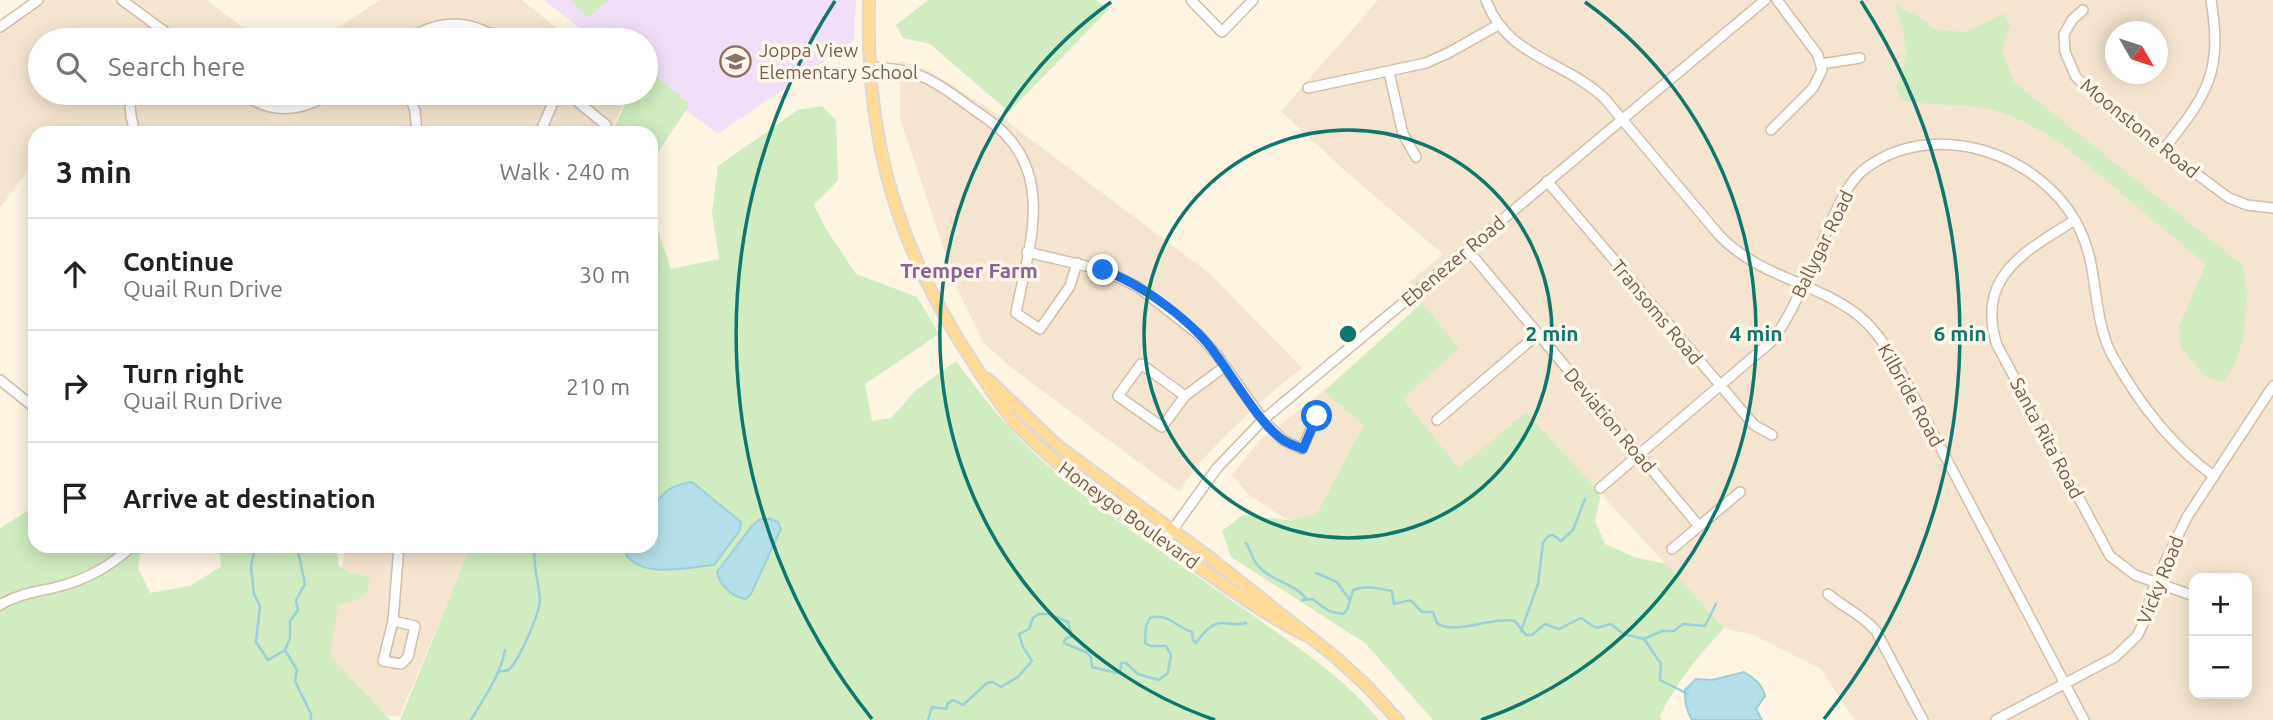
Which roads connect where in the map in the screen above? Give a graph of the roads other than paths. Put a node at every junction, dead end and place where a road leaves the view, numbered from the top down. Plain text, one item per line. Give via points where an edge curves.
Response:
1 (38, 0) edge
2 (122, 0) edge
3 (869, 0) edge
4 (1191, 0) edge
5 (1252, 0) edge
6 (1486, 0) edge
7 (1765, 0) edge
8 (1777, 0) edge
9 (2211, 0) edge
10 (2083, 10) dead end
11 (1498, 25) junction
12 (0, 27) edge
13 (160, 28) edge
14 (430, 28) edge
15 (478, 28) edge
16 (1860, 58) dead end
17 (1822, 64) junction
18 (869, 67) junction
19 (1390, 72) junction
20 (1308, 89) dead end
21 (132, 105) edge
22 (263, 105) edge
23 (310, 105) edge
24 (413, 105) edge
25 (552, 105) edge
26 (582, 105) edge
27 (1622, 118) junction
28 (607, 125) dead end
29 (134, 126) edge
30 (416, 126) edge
31 (543, 126) edge
32 (1771, 130) dead end
33 (2163, 150) junction
34 (1416, 157) dead end
35 (1547, 181) junction
36 (2273, 208) edge
37 (2075, 220) junction
38 (1468, 249) junction
39 (1027, 252) junction
40 (1077, 263) junction
41 (1802, 286) junction
42 (1538, 334) junction
43 (976, 367) junction
44 (1224, 367) junction
45 (0, 380) edge
46 (1720, 386) junction
47 (2273, 386) edge
48 (1185, 396) junction
49 (28, 402) edge
50 (1317, 416) dead end
51 (1264, 420) junction
52 (1437, 420) dead end
53 (1772, 435) dead end
54 (1639, 454) junction
55 (2214, 475) junction
56 (1600, 488) dead end
57 (1740, 492) dead end
58 (1699, 526) junction
59 (1172, 530) junction
60 (1163, 543) junction
61 (1672, 549) dead end
62 (124, 553) edge
63 (398, 553) edge
64 (2155, 583) junction
65 (1828, 594) dead end
66 (2189, 594) edge
67 (0, 605) edge
68 (393, 621) junction
69 (1307, 636) junction
70 (2064, 684) junction
71 (1398, 720) edge
72 (1923, 720) edge
73 (1996, 720) edge
74 (2084, 720) edge

1 - 12 street
2 - 13 street
3 - 18 main road, Honeygo Boulevard
4 - 5 street via 1222,32
6 - 11 street
7 - 27 street, Ebenezer Road
8 - 17 street
9 - 33 street via 2216,57 2210,79 2198,105
10 - 33 street, Moonstone Road via 2064,34 2065,52 2076,77
11 - 19 street via 1438,58
11 - 27 street, Kilbride Road via 1523,48 1588,84
14 - 15 street via 448,23
16 - 17 street
17 - 32 street via 1813,88
18 - 39 street via 925,76 1004,132 1021,155 1032,187 1034,214
18 - 43 main road, Honeygo Boulevard via 879,147 905,236 936,303
19 - 20 street
19 - 34 street via 1403,134
21 - 29 street
22 - 23 street via 286,110
24 - 30 street
25 - 31 street
26 - 28 street
27 - 35 street, Ebenezer Road
27 - 41 street, Kilbride Road via 1726,242 1754,263
33 - 36 street, Moonstone Road via 2229,198
35 - 38 street, Ebenezer Road
35 - 46 street, Transoms Road
37 - 41 street, Ballygar Road via 2053,192 2007,159 1955,144 1920,145 1889,155 1860,173 1841,200
37 - 55 street, Ballygar Road via 2092,265 2100,321 2111,353 2167,435
37 - 64 street, Santa Rita Road via 2007,269 1994,293 1992,331 2105,549 2121,567
38 - 42 street, Deviation Road
38 - 51 street, Ebenezer Road
39 - 40 street
39 - 40 street via 1016,313 1040,329 1070,286
40 - 44 street via 1138,287 1198,334
41 - 46 street, Ballygar Road via 1772,341
41 - 70 street, Kilbride Road via 1856,314 1885,345
42 - 52 street
42 - 54 street, Deviation Road
43 - 59 main road, Honeygo Boulevard via 1058,446
43 - 60 main road, Honeygo Boulevard via 1003,409 1054,460
44 - 48 street
44 - 51 street
45 - 49 street
46 - 53 street, Transoms Road via 1754,425
46 - 54 street, Ballygar Road
47 - 55 street, Vicky Road
48 - 48 street via 1162,428 1118,396 1141,364
50 - 51 street via 1303,449 1283,440
51 - 59 street, Ebenezer Road via 1217,468
54 - 56 street, Ballygar Road
54 - 58 street, Deviation Road
55 - 64 street, Vicky Road via 2187,517
57 - 58 street
58 - 61 street
59 - 60 street, Ebenezer Road
59 - 69 main road, Honeygo Boulevard
60 - 69 main road, Honeygo Boulevard
62 - 67 street via 85,578
63 - 68 street
64 - 66 street, Santa Rita Road
64 - 70 street, Vicky Road via 2144,622 2131,643 2115,657
65 - 72 street via 1876,631
68 - 68 street via 383,661 401,664 408,657 415,626
69 - 71 main road, Honeygo Boulevard via 1351,670
70 - 73 street, Vicky Road
70 - 74 street, Kilbride Road

